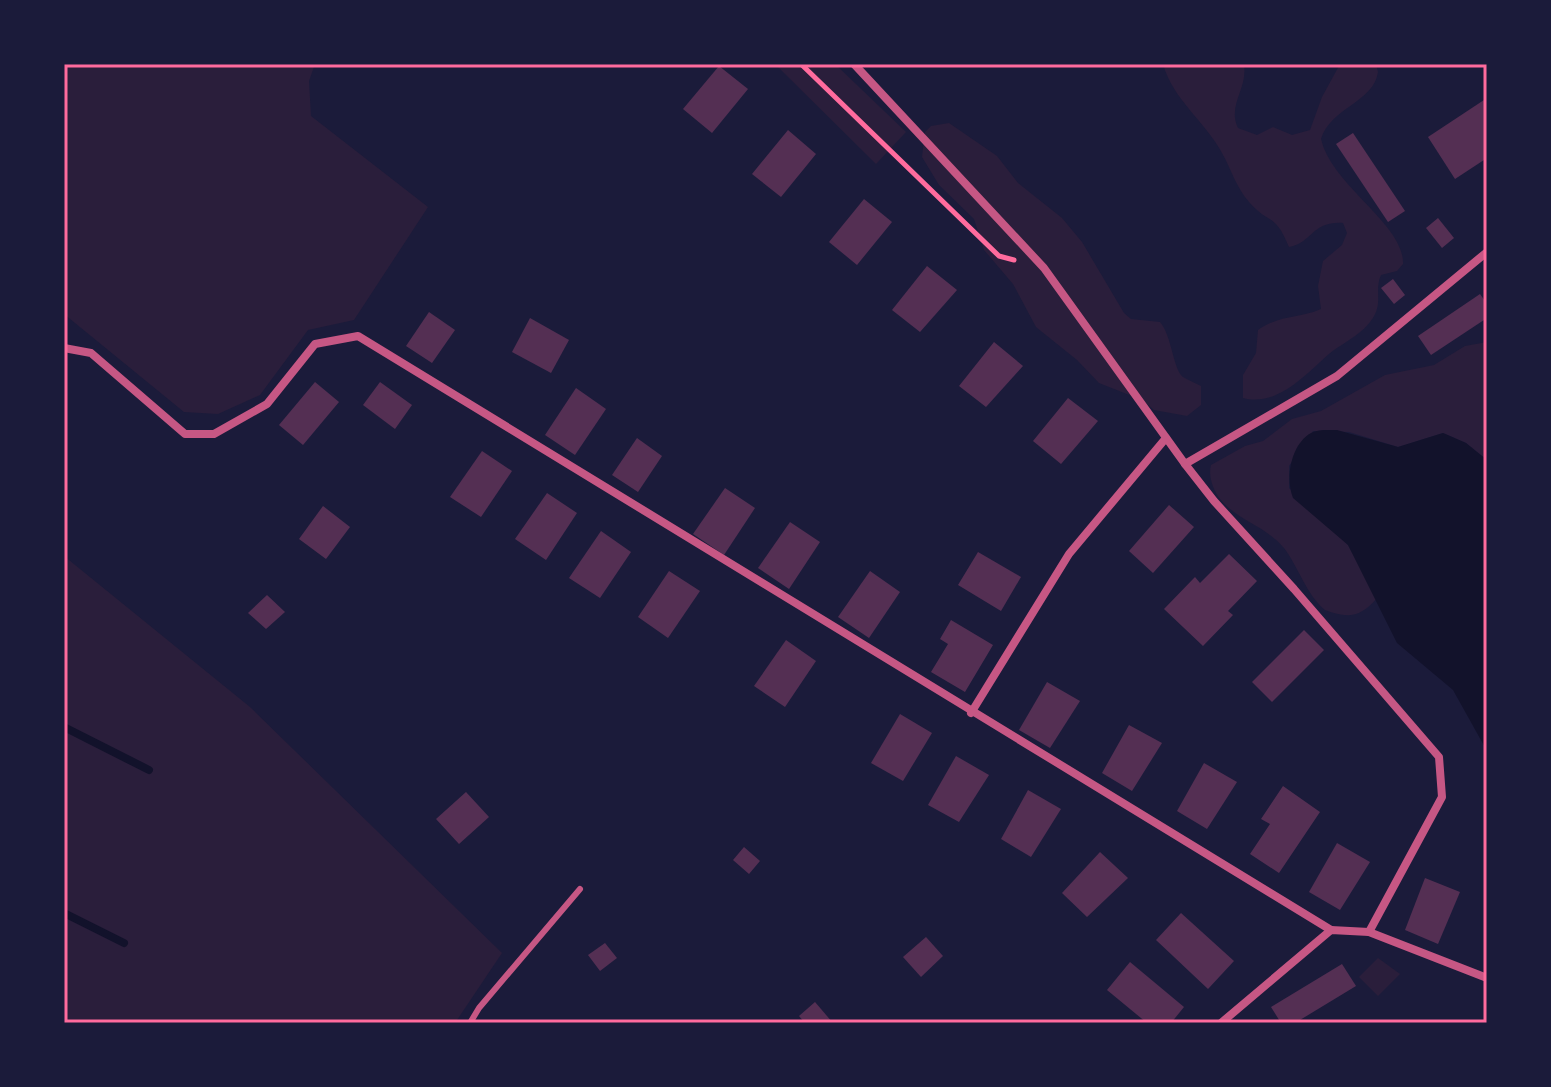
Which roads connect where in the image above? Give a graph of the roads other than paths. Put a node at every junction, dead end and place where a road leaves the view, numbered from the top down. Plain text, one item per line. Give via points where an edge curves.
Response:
1 (854, 64) edge
2 (1487, 252) edge
3 (64, 348) edge
4 (1166, 438) junction
5 (1185, 464) junction
6 (971, 713) junction
7 (580, 889) dead end
8 (1331, 930) junction
9 (1369, 932) junction
10 (1487, 978) edge
11 (470, 1023) edge
12 (1221, 1023) edge

1 - 4 street via 1044,268
2 - 5 street via 1337,376
3 - 6 street via 91,353 185,434 214,434 267,404 315,344 358,336
4 - 5 street
4 - 6 street via 1069,554
5 - 9 street via 1439,757 1442,797
6 - 8 street
7 - 11 lane
8 - 9 street
8 - 12 street
9 - 10 street

